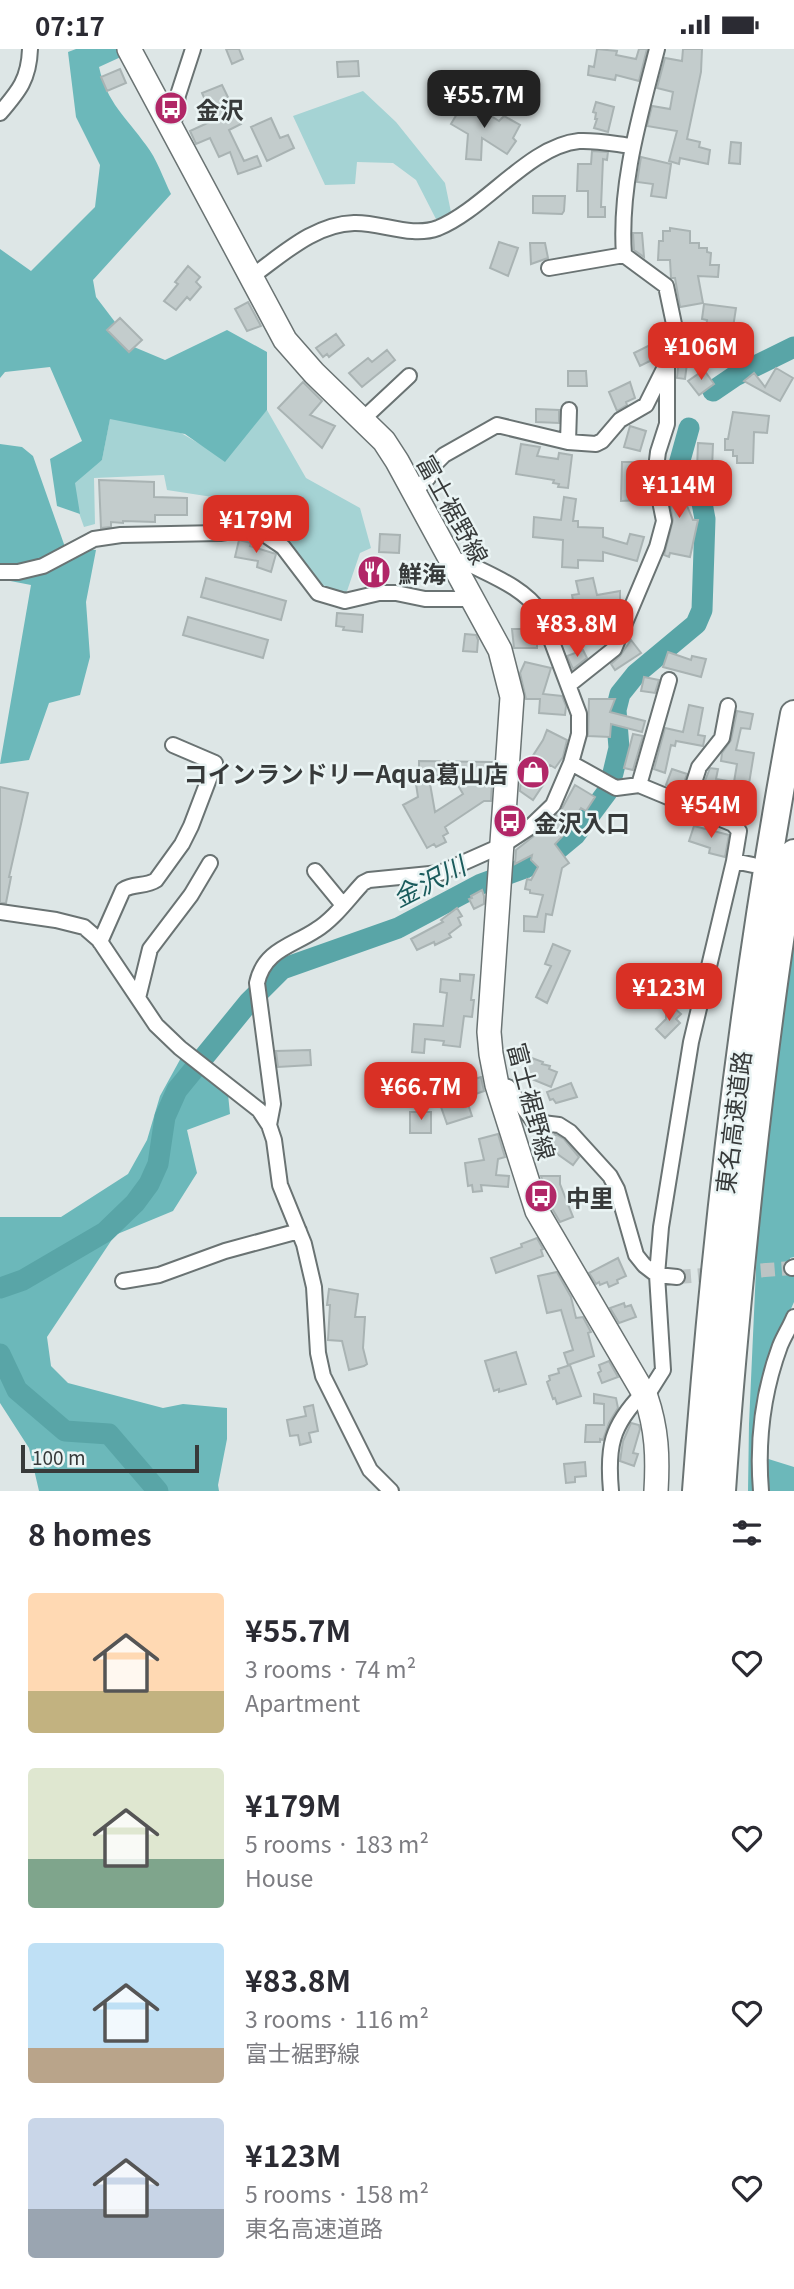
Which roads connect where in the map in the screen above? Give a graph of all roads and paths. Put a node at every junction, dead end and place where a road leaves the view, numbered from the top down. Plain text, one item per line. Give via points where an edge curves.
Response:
1 (30, 49) edge
2 (130, 49) edge
3 (193, 49) edge
4 (657, 49) edge
5 (0, 113) edge
6 (173, 131) junction
7 (632, 146) junction
8 (624, 255) junction
9 (549, 268) dead end
10 (251, 277) junction
11 (667, 363) junction
12 (409, 376) dead end
13 (569, 410) dead end
14 (363, 419) junction
15 (568, 442) junction
16 (415, 491) junction
17 (453, 561) junction
18 (0, 572) edge
19 (474, 599) junction
20 (669, 680) dead end
21 (569, 684) junction
22 (728, 706) dead end
23 (794, 714) edge
24 (173, 745) dead end
25 (571, 763) junction
26 (639, 785) junction
27 (687, 804) junction
28 (794, 853) edge
29 (503, 855) junction
30 (734, 861) junction
31 (210, 863) dead end
32 (752, 865) dead end
33 (315, 871) dead end
34 (343, 905) junction
35 (0, 912) edge
36 (100, 942) junction
37 (138, 998) junction
38 (497, 1085) junction
39 (270, 1125) junction
40 (299, 1231) junction
41 (657, 1275) junction
42 (677, 1277) tunnel mouth
43 (123, 1280) dead end
44 (794, 1317) edge
45 (645, 1395) junction
46 (391, 1491) edge
47 (611, 1491) edge
48 (656, 1491) edge
49 (696, 1491) edge
50 (722, 1491) edge
51 (761, 1491) edge

1 - 5 street via 29,69 19,92
2 - 6 main road, 富士裾野線
3 - 6 street via 178,95
4 - 7 street
6 - 10 main road, 富士裾野線
7 - 8 street
7 - 10 street via 580,141 558,146 435,229 336,225 307,237
8 - 9 street
8 - 11 street via 666,286 674,324
10 - 14 main road, 富士裾野線 via 293,350
11 - 15 street via 646,405 620,420 602,441 591,445
11 - 21 street via 667,424 655,476 664,521 657,547 614,649
12 - 14 street
13 - 15 street
14 - 16 main road, 富士裾野線 via 384,441
15 - 16 street via 497,425 444,455
16 - 17 main road, 富士裾野線
17 - 19 main road, 富士裾野線
17 - 21 street via 463,561 533,601
18 - 19 street via 33,570 94,539 245,529 258,530 283,547 318,593 345,600 396,593 425,599
19 - 29 main road, 富士裾野線 via 500,650 512,697
20 - 26 street
21 - 25 street via 579,714
22 - 27 street via 722,738 699,767
23 - 49 highway, 東名高速道路 via 738,1064
24 - 36 street via 215,763 182,844 156,880 123,890
25 - 26 street via 616,788
25 - 29 street via 553,805
26 - 27 street
27 - 30 street via 737,826
28 - 50 highway, 東名高速道路 via 759,1102
29 - 34 street via 440,873 369,880
29 - 38 main road, 富士裾野線 via 489,1032
30 - 32 street
30 - 41 street via 691,1042
31 - 37 street via 150,949
33 - 34 street
34 - 39 street via 316,930 273,953 259,972 273,1104
35 - 36 street via 71,923 84,927
36 - 37 street
37 - 39 street via 180,1048 259,1110
38 - 41 street via 508,1087 534,1122 559,1125 570,1132 610,1176 636,1255
38 - 45 main road, 富士裾野線 via 537,1211
39 - 40 street via 280,1185
40 - 43 street via 159,1275
40 - 46 street via 314,1287 323,1376 370,1470
41 - 42 street
41 - 45 street via 663,1370
44 - 51 street via 768,1387 758,1457
45 - 47 street via 628,1408 610,1444
45 - 48 main road, 富士裾野線 via 658,1447

